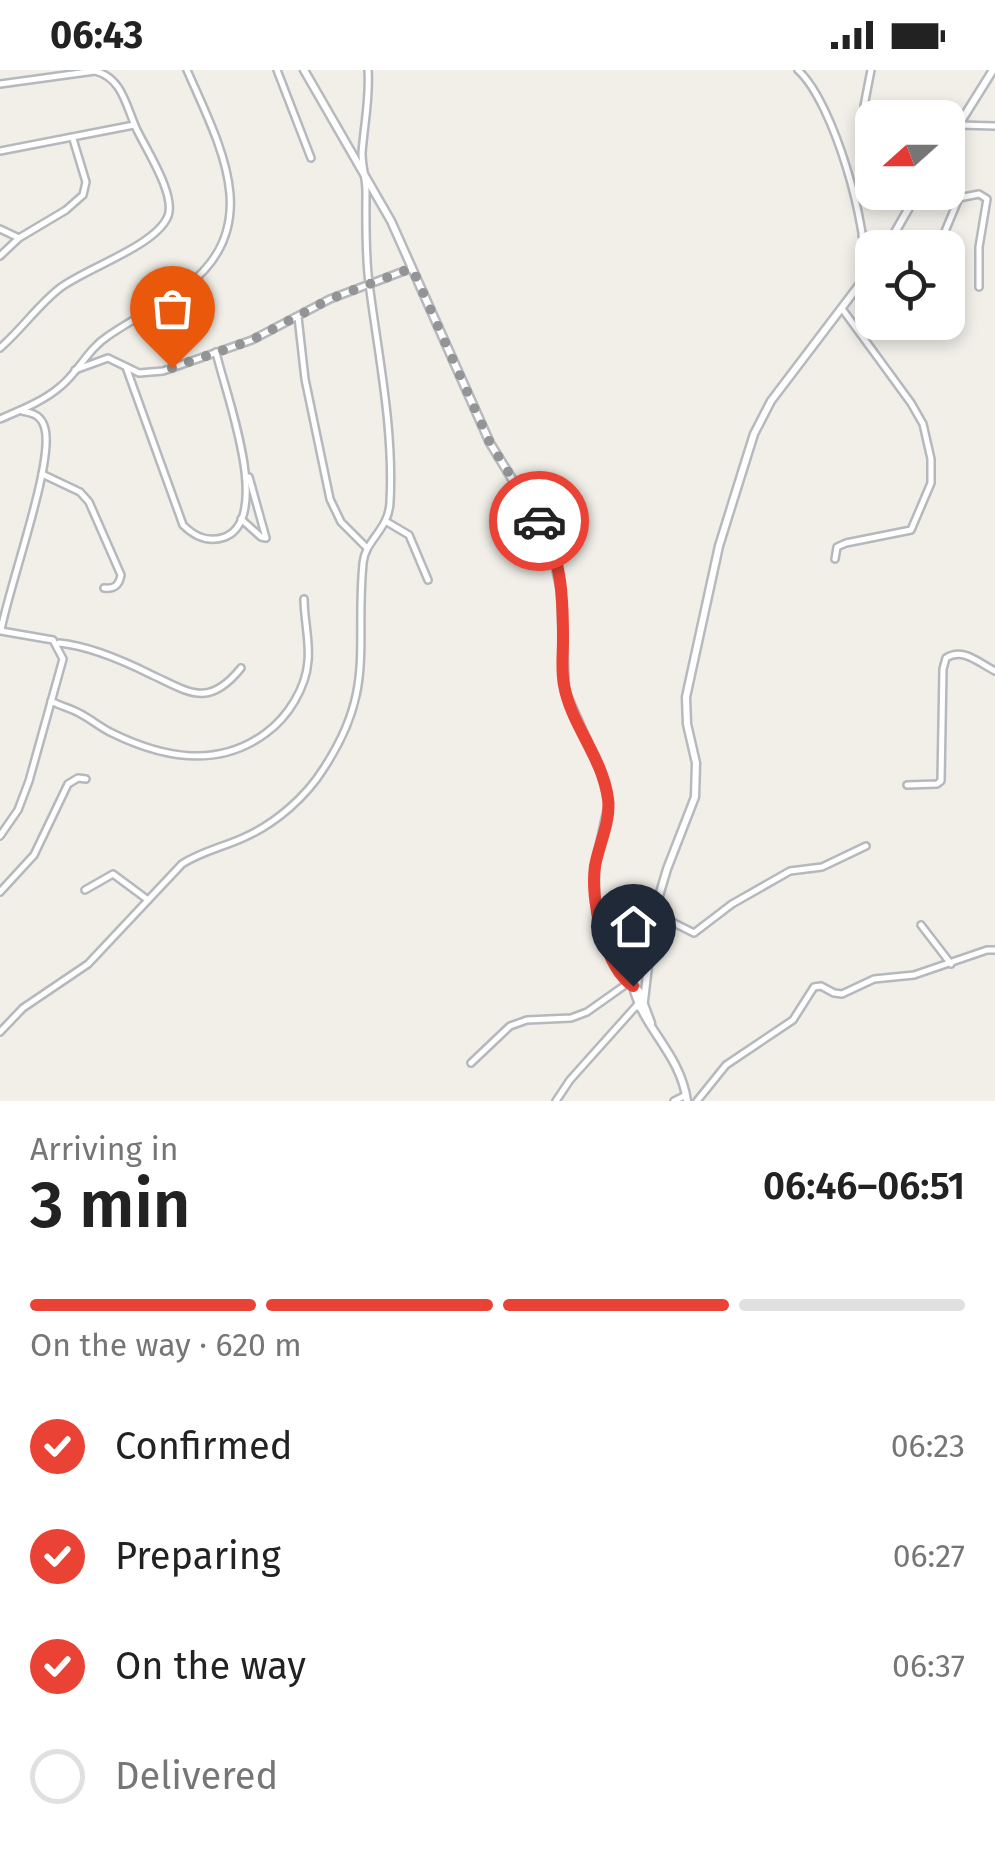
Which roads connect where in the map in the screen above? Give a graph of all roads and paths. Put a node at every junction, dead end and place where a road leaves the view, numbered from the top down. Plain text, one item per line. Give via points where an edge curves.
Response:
1 (187, 70) edge
2 (277, 70) edge
3 (304, 70) edge
4 (368, 70) edge
5 (798, 70) edge
6 (871, 70) edge
7 (994, 70) edge
8 (0, 84) edge
9 (865, 100) edge
10 (965, 116) edge
11 (135, 125) junction
12 (965, 125) edge
13 (995, 126) edge
14 (73, 139) junction
15 (0, 151) edge
16 (311, 158) dead end
17 (364, 169) junction
18 (965, 197) edge
19 (0, 229) edge
20 (860, 230) edge
21 (18, 238) junction
22 (0, 256) edge
23 (412, 268) junction
24 (369, 286) junction
25 (979, 286) dead end
26 (855, 294) edge
27 (843, 310) junction
28 (298, 317) junction
29 (0, 348) edge
30 (216, 352) junction
31 (126, 367) junction
32 (76, 370) junction
33 (20, 410) junction
34 (0, 419) edge
35 (245, 463) junction
36 (42, 474) junction
37 (241, 519) junction
38 (387, 522) junction
39 (367, 548) junction
40 (835, 559) dead end
41 (428, 580) dead end
42 (104, 588) dead end
43 (304, 599) dead end
44 (0, 632) edge
45 (57, 643) junction
46 (242, 668) dead end
47 (995, 670) edge
48 (51, 700) junction
49 (86, 780) dead end
50 (906, 785) dead end
51 (0, 836) edge
52 (866, 846) dead end
53 (85, 890) dead end
54 (0, 892) edge
55 (148, 900) junction
56 (654, 914) junction
57 (921, 925) dead end
58 (995, 950) edge
59 (951, 964) junction
60 (637, 996) junction
61 (0, 1032) edge
62 (471, 1062) dead end
63 (687, 1098) edge
64 (556, 1101) edge
65 (674, 1101) edge
66 (697, 1101) edge

1 - 32 street via 228,178 227,234 206,269 98,343
2 - 16 street
3 - 17 street
4 - 17 street
5 - 20 street via 829,113
6 - 9 street
7 - 10 street
8 - 11 street via 95,70 115,81
11 - 14 street
11 - 29 street via 163,181 168,216 154,233 60,288
12 - 13 street
14 - 15 street
14 - 21 street via 86,182 83,195
17 - 23 street
17 - 24 street
18 - 25 street via 987,199
19 - 21 street
21 - 22 street
23 - 24 street
23 - 60 street via 490,443 555,554 564,690 609,802 595,902 611,959
24 - 28 street
24 - 38 street via 390,449
26 - 27 street
27 - 40 street via 919,414 932,478 911,530 846,543
27 - 56 street via 771,401 733,501 686,698 695,796
28 - 30 street
28 - 39 street via 330,499 341,522
30 - 31 street via 153,374
30 - 35 street
31 - 32 street via 104,358
31 - 37 street via 183,524 206,540 235,530
32 - 33 street via 54,392
33 - 34 street
33 - 36 street via 44,424
35 - 37 street
35 - 37 street via 266,538
36 - 42 street via 80,492 98,516 121,575 118,584
36 - 44 street
38 - 39 street
38 - 41 street via 409,535
39 - 55 street via 358,697 324,768 282,814 192,858
43 - 48 street via 308,664 300,689 274,728 242,747 208,757 165,754
44 - 45 street
45 - 46 street via 195,694 222,687
45 - 48 street via 63,659
47 - 50 street via 967,655 946,658 941,781
48 - 51 street via 18,810
49 - 54 street via 68,784 34,856
52 - 56 street via 822,867 790,870 694,934
53 - 55 street via 113,874
55 - 61 street via 88,964
56 - 60 street
57 - 59 street
58 - 59 street
59 - 66 street via 874,979 842,994 814,987 793,1020 726,1065
60 - 62 street via 562,1020 510,1026
60 - 63 street via 678,1066
60 - 64 street
63 - 65 street

